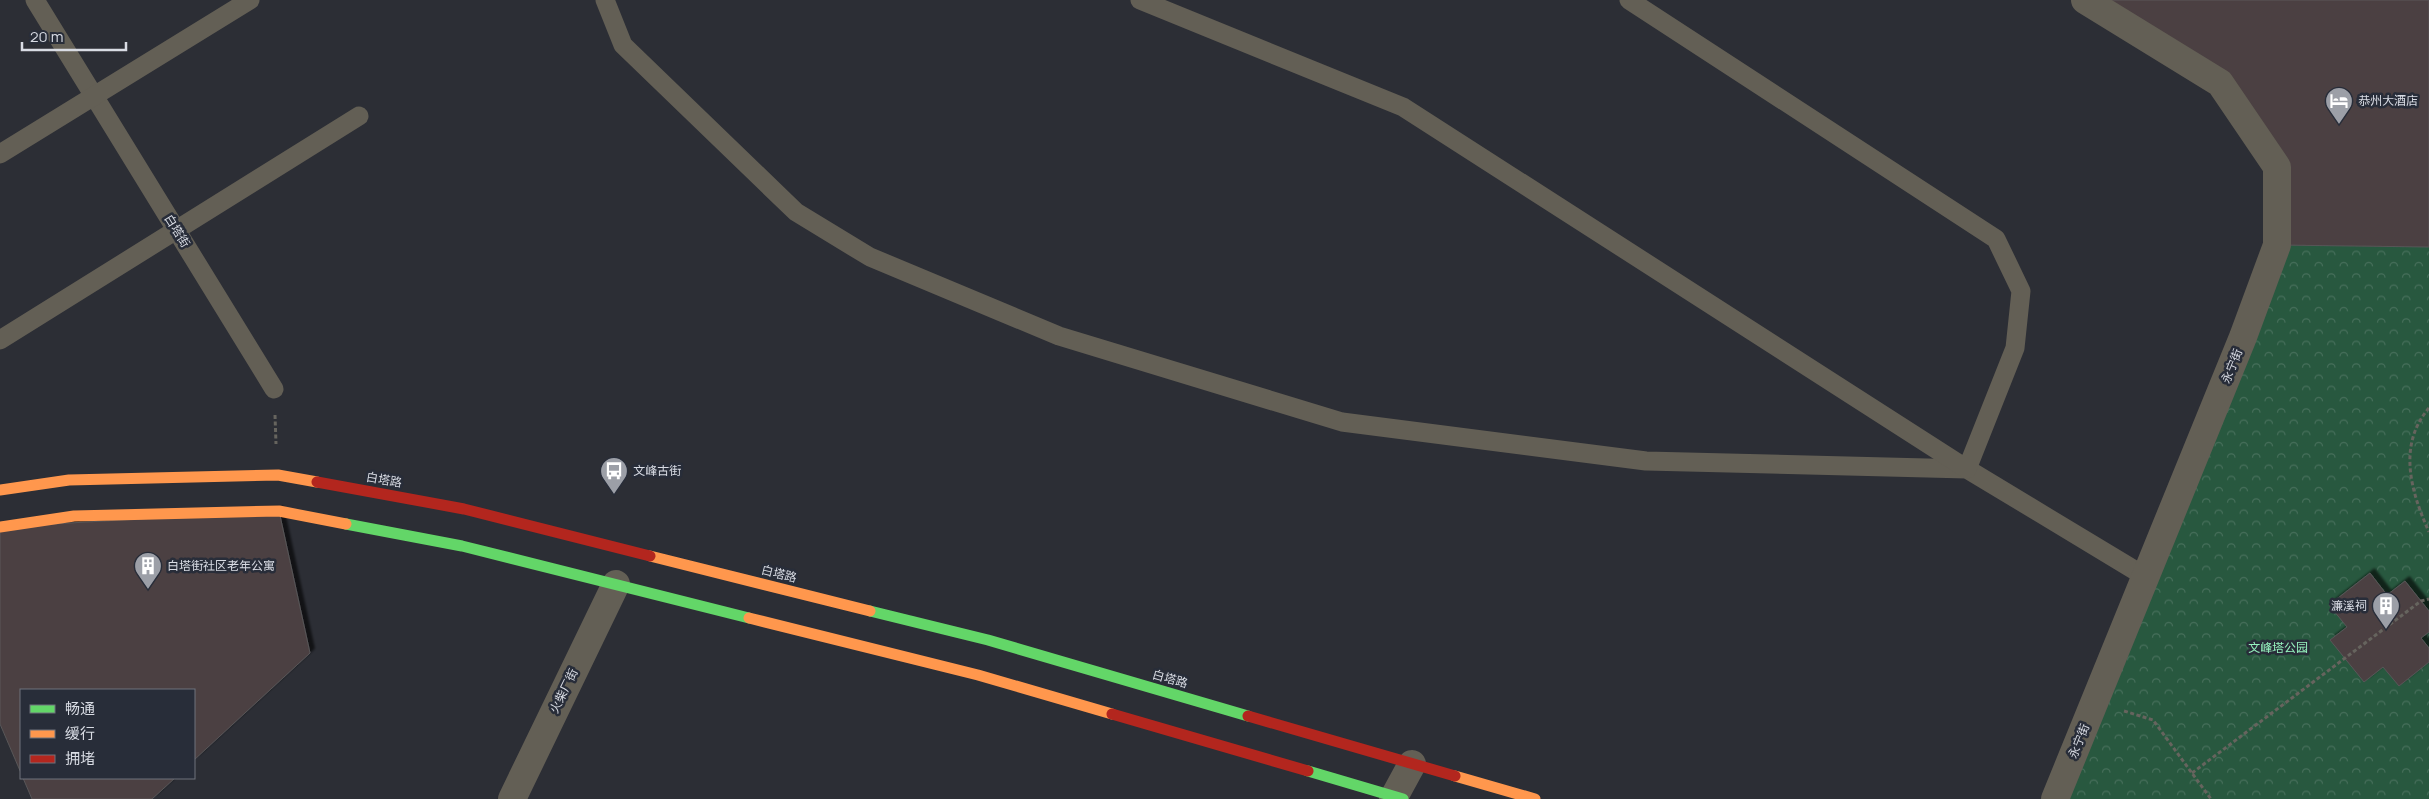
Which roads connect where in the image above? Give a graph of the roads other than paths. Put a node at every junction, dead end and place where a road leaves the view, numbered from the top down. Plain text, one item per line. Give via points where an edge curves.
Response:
1 (35, 0) edge
2 (250, 0) edge
3 (605, 0) edge
4 (1140, 0) edge
5 (1629, 0) edge
6 (2085, 0) edge
7 (94, 96) junction
8 (359, 116) dead end
9 (0, 154) edge
10 (176, 230) junction
11 (0, 340) edge
12 (274, 390) road end
13 (1968, 469) junction
14 (0, 490) edge
15 (0, 527) edge
16 (2146, 577) junction
17 (616, 584) junction
18 (1412, 764) junction
19 (1397, 798) edge
20 (512, 799) edge
21 (1535, 799) edge
22 (2055, 799) edge

1 - 7 lane, 白塔街
2 - 7 lane
3 - 13 lane via 623,45 796,212 870,257 1059,336 1342,422 1646,461
4 - 13 lane via 1403,106
5 - 13 lane via 1996,239 2021,291 2015,348
6 - 16 street, 永宁街 via 2220,84 2278,167 2277,245
7 - 9 lane
7 - 10 lane, 白塔街
8 - 10 lane
10 - 11 lane
10 - 12 lane, 白塔街
13 - 16 lane
14 - 18 street, 白塔路 via 69,480 278,475 464,509 978,638
15 - 17 street via 74,516 278,511 462,546
16 - 22 street, 永宁街
17 - 19 street via 978,675
17 - 20 street, 火柴厂街
18 - 19 street
18 - 21 street, 白塔路

